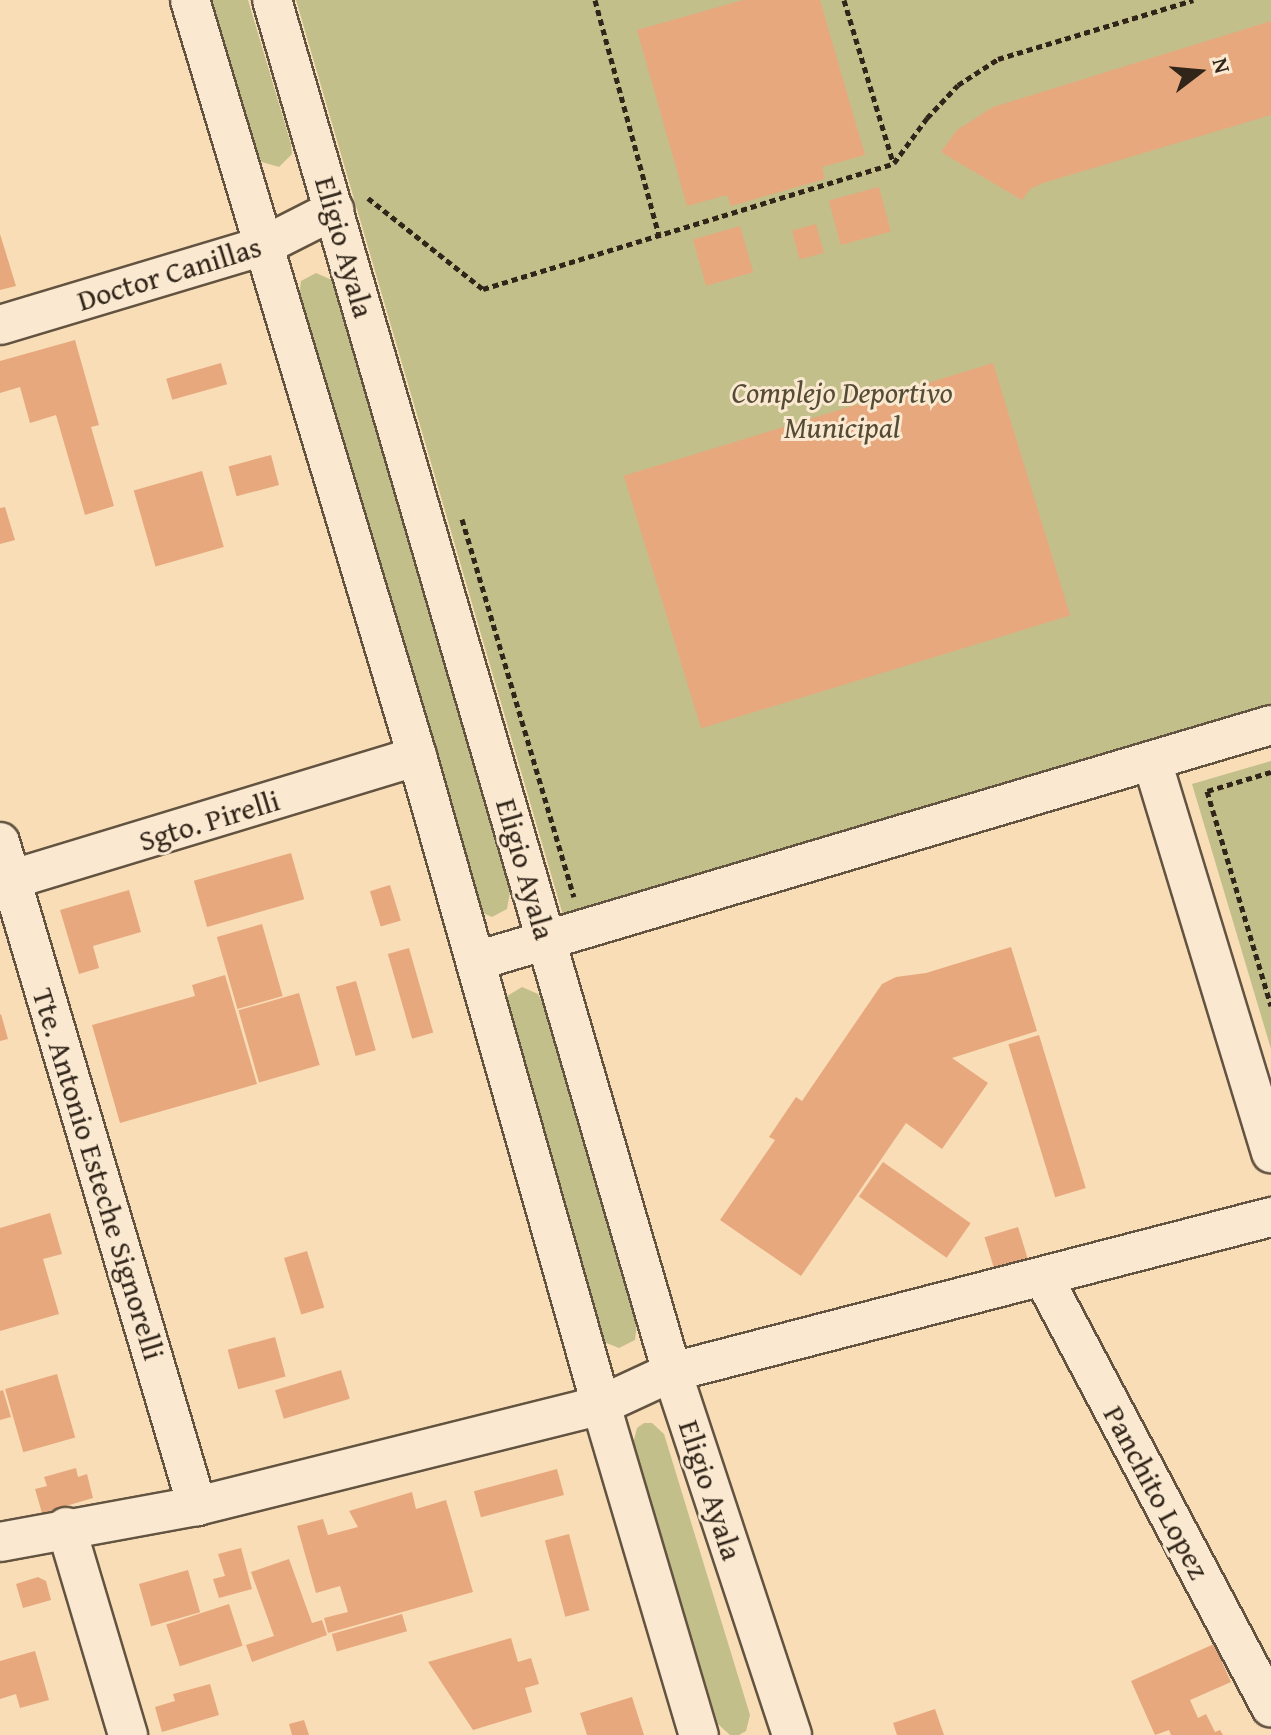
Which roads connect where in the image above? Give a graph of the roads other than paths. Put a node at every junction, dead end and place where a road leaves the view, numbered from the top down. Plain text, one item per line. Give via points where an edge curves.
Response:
1 (190, 0) edge
2 (272, 0) edge
3 (351, 204) junction
4 (263, 246) junction
5 (0, 325) edge
6 (1271, 725) edge
7 (417, 756) junction
8 (1152, 761) junction
9 (0, 842) edge
10 (6, 882) edge
11 (547, 940) junction
12 (476, 961) junction
13 (1271, 1153) edge
14 (1271, 1217) edge
15 (1043, 1277) junction
16 (672, 1372) junction
17 (601, 1405) junction
18 (197, 1506) junction
19 (66, 1527) junction
20 (0, 1542) edge
21 (1271, 1707) edge
22 (128, 1735) edge
23 (699, 1735) edge
24 (792, 1735) edge

1 - 4 street
2 - 3 street, Eligio Ayala
3 - 4 street, Doctor Canillas
3 - 11 street, Eligio Ayala
4 - 5 street, Doctor Canillas
4 - 7 street
6 - 8 street
7 - 10 street, Sgto. Pirelli
7 - 12 street
8 - 11 street
8 - 13 street
9 - 10 street, Tte. Antonio Esteche Signorelli
10 - 18 street, Tte. Antonio Esteche Signorelli
11 - 12 street
11 - 16 street, Eligio Ayala
12 - 17 street
14 - 15 street
15 - 16 street
15 - 21 street, Panchito Lopez
16 - 17 street
16 - 24 street, Eligio Ayala
17 - 18 street
17 - 23 street
18 - 19 street
19 - 20 street
19 - 22 street

